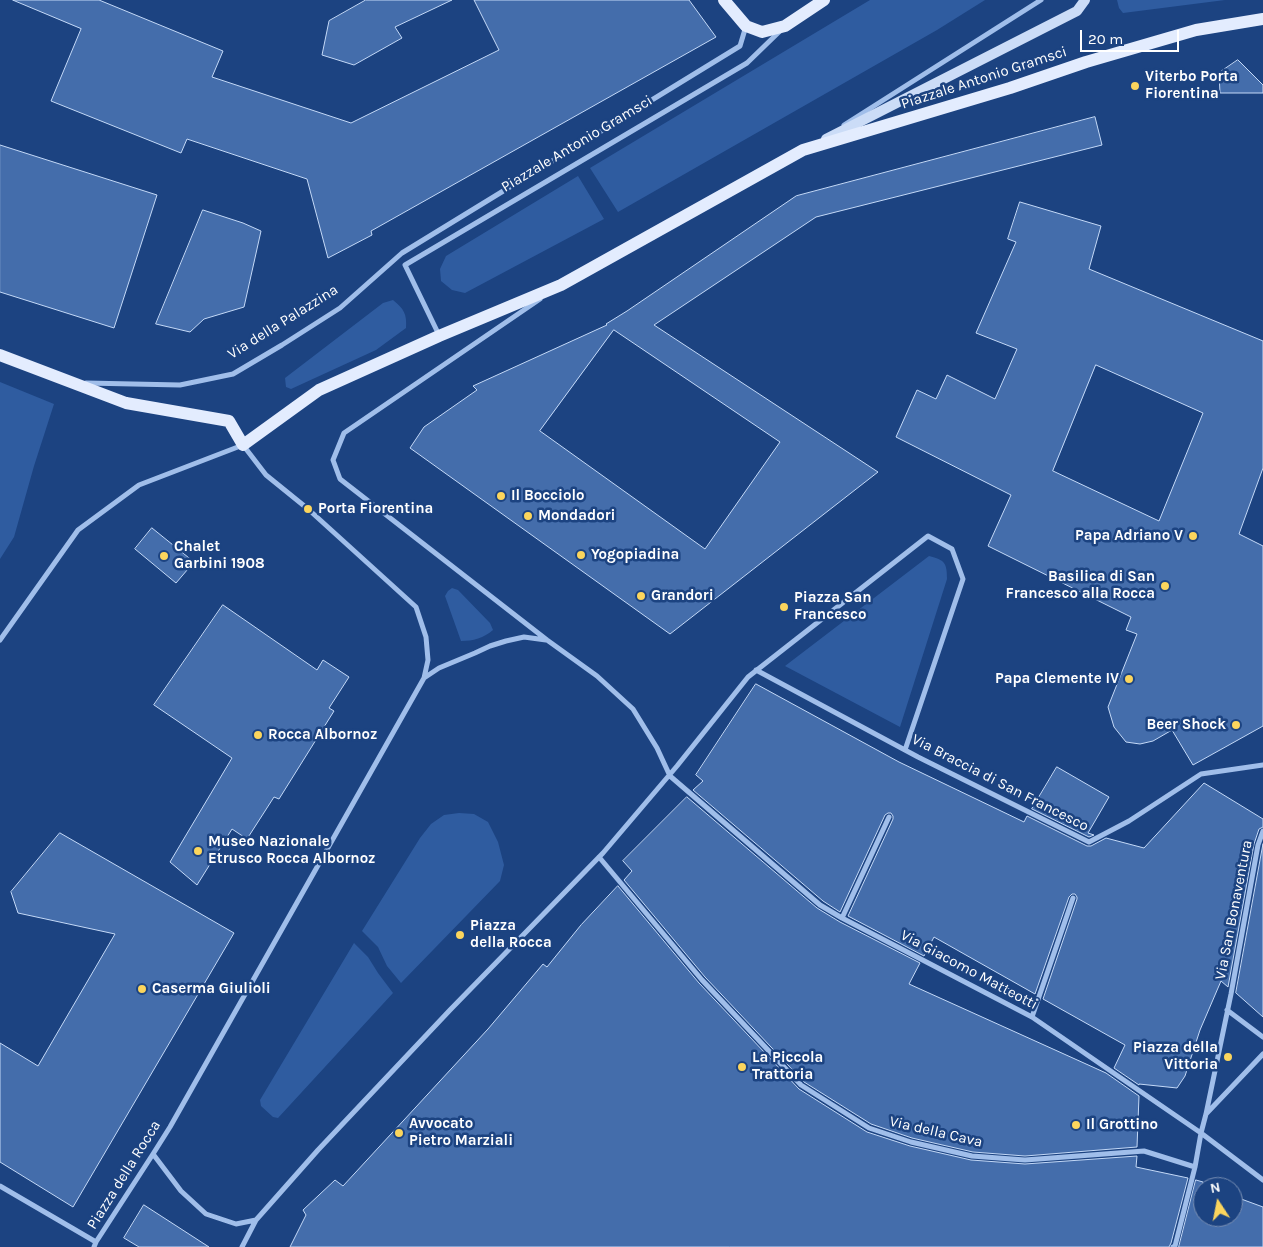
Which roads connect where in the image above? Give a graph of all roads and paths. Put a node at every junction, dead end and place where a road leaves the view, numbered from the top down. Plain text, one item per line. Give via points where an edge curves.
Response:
1 (724, 0) edge
2 (824, 0) edge
3 (1041, 0) edge
4 (1085, 0) edge
5 (1263, 18) edge
6 (746, 26) junction
7 (785, 26) junction
8 (803, 150) junction
9 (402, 254) joint
10 (561, 285) junction
11 (439, 336) junction
12 (0, 355) edge
13 (75, 383) junction
14 (243, 445) junction
15 (0, 640) edge
16 (547, 640) junction
17 (756, 670) junction
18 (424, 678) junction
19 (905, 750) junction
20 (1263, 765) edge
21 (670, 776) junction
22 (890, 817) dead end
23 (1263, 831) edge
24 (1260, 847) edge
25 (599, 857) junction
26 (1073, 898) dead end
27 (842, 918) junction
28 (1227, 1010) junction
29 (1032, 1017) junction
30 (1263, 1037) edge
31 (1263, 1054) edge
32 (1206, 1114) junction
33 (1201, 1133) junction
34 (153, 1154) junction
35 (1195, 1167) junction
36 (1263, 1180) edge
37 (0, 1186) edge
38 (256, 1220) junction
39 (95, 1244) edge
40 (242, 1247) edge
41 (1174, 1247) edge

1 - 6 main road
2 - 7 main road, Piazzale Antonio Gramsci
3 - 8 street, Piazzale Antonio Gramsci
4 - 8 main road, Piazzale Antonio Gramsci via 1077,11
5 - 8 main road, Piazzale Antonio Gramsci via 1196,30
6 - 7 main road via 762,32
6 - 9 street, Piazzale Antonio Gramsci via 740,46
7 - 11 street, Piazzale Antonio Gramsci via 747,63 405,265
8 - 10 main road, Piazzale Antonio Gramsci
9 - 13 street, Via della Palazzina via 340,308 233,374 180,385
10 - 11 main road, Piazzale Antonio Gramsci
10 - 16 street, Piazzale Antonio Gramsci via 344,433 333,460 340,479
11 - 14 main road, Piazzale Antonio Gramsci via 319,390
12 - 13 main road, Via della Palazzina
13 - 14 main road, Via della Palazzina via 126,403 229,421
14 - 15 street via 139,485 78,530
14 - 18 street, Piazza della Rocca via 266,475 416,607 426,637 428,660
16 - 18 street via 524,637 506,641 439,668
16 - 21 street via 597,676 633,709
17 - 19 street, Via Braccia di San Francesco
17 - 19 street via 928,536 952,549 963,578
17 - 21 street
18 - 34 street, Piazza della Rocca
19 - 20 street, Via Braccia di San Francesco via 1089,842 1129,821 1201,774
21 - 25 street
21 - 27 street, Via Giacomo Matteotti via 820,905
22 - 27 street
23 - 24 street, Via San Bonaventura
24 - 28 street, Via San Bonaventura
25 - 35 street, Via della Cava via 702,980 801,1085 869,1128 972,1156 1025,1160 1144,1151
25 - 38 street via 450,1010
26 - 29 street
27 - 29 street, Via Giacomo Matteotti
28 - 30 street
28 - 32 street
29 - 33 street, Via Giacomo Matteotti
31 - 32 street
32 - 33 street
33 - 35 street
33 - 36 street, Via Giacomo Matteotti
34 - 38 street via 181,1191 206,1214 236,1224
34 - 39 street, Piazza della Rocca
35 - 41 street
37 - 39 street
38 - 40 street

